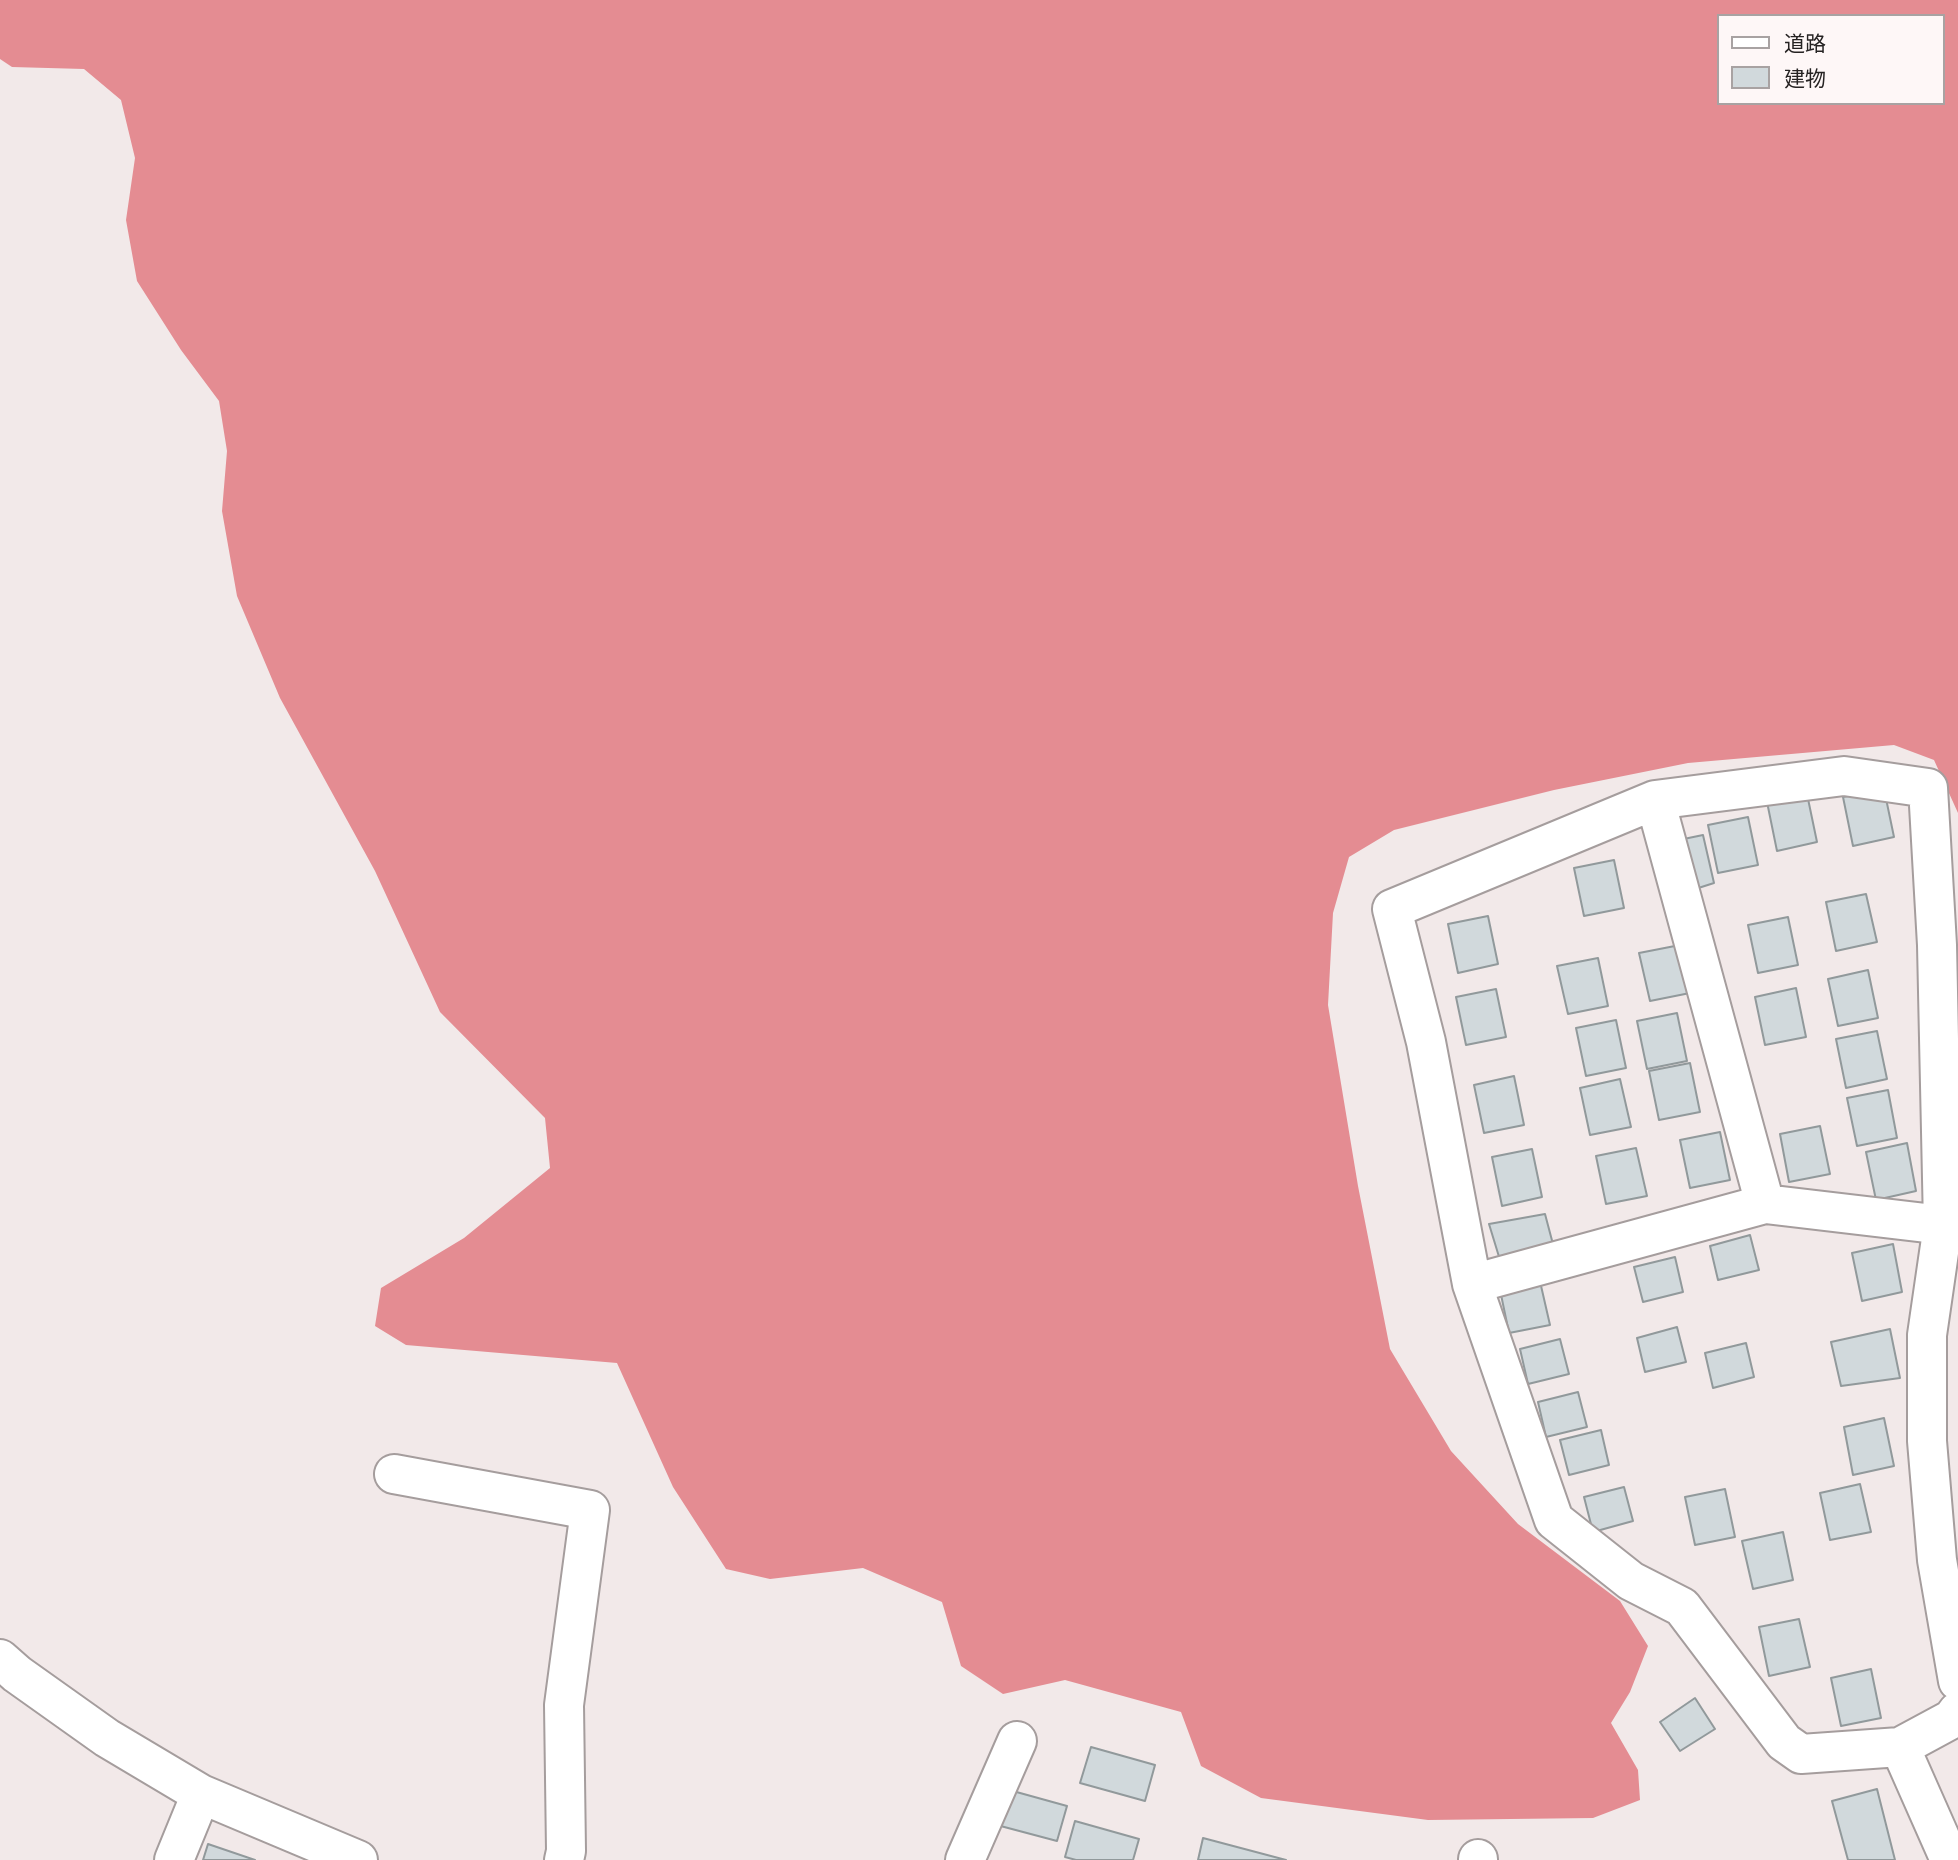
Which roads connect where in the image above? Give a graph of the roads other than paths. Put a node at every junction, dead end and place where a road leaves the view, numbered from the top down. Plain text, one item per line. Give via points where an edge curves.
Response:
1 (1654, 800) junction
2 (1765, 1204) junction
3 (1943, 1225) junction
4 (1472, 1284) junction
5 (394, 1474) dead end
6 (0, 1659) edge
7 (1958, 1681) edge
8 (1958, 1711) edge
9 (1017, 1741) dead end
10 (1900, 1746) junction
11 (201, 1794) junction
12 (174, 1860) edge
13 (358, 1860) edge
14 (564, 1860) edge
15 (965, 1860) edge
16 (1950, 1860) edge

1 - 2 street
1 - 3 street via 1844,776 1928,788 1937,945
1 - 4 street via 1392,909 1426,1042
2 - 3 street
2 - 4 street
3 - 7 street via 1927,1335 1927,1441 1937,1560
4 - 10 street via 1554,1520 1631,1581 1682,1607 1784,1742 1801,1754
5 - 14 street via 590,1510 564,1705
6 - 11 street via 107,1738
8 - 10 street via 1952,1719
9 - 15 street
10 - 16 street
11 - 12 street
11 - 13 street

